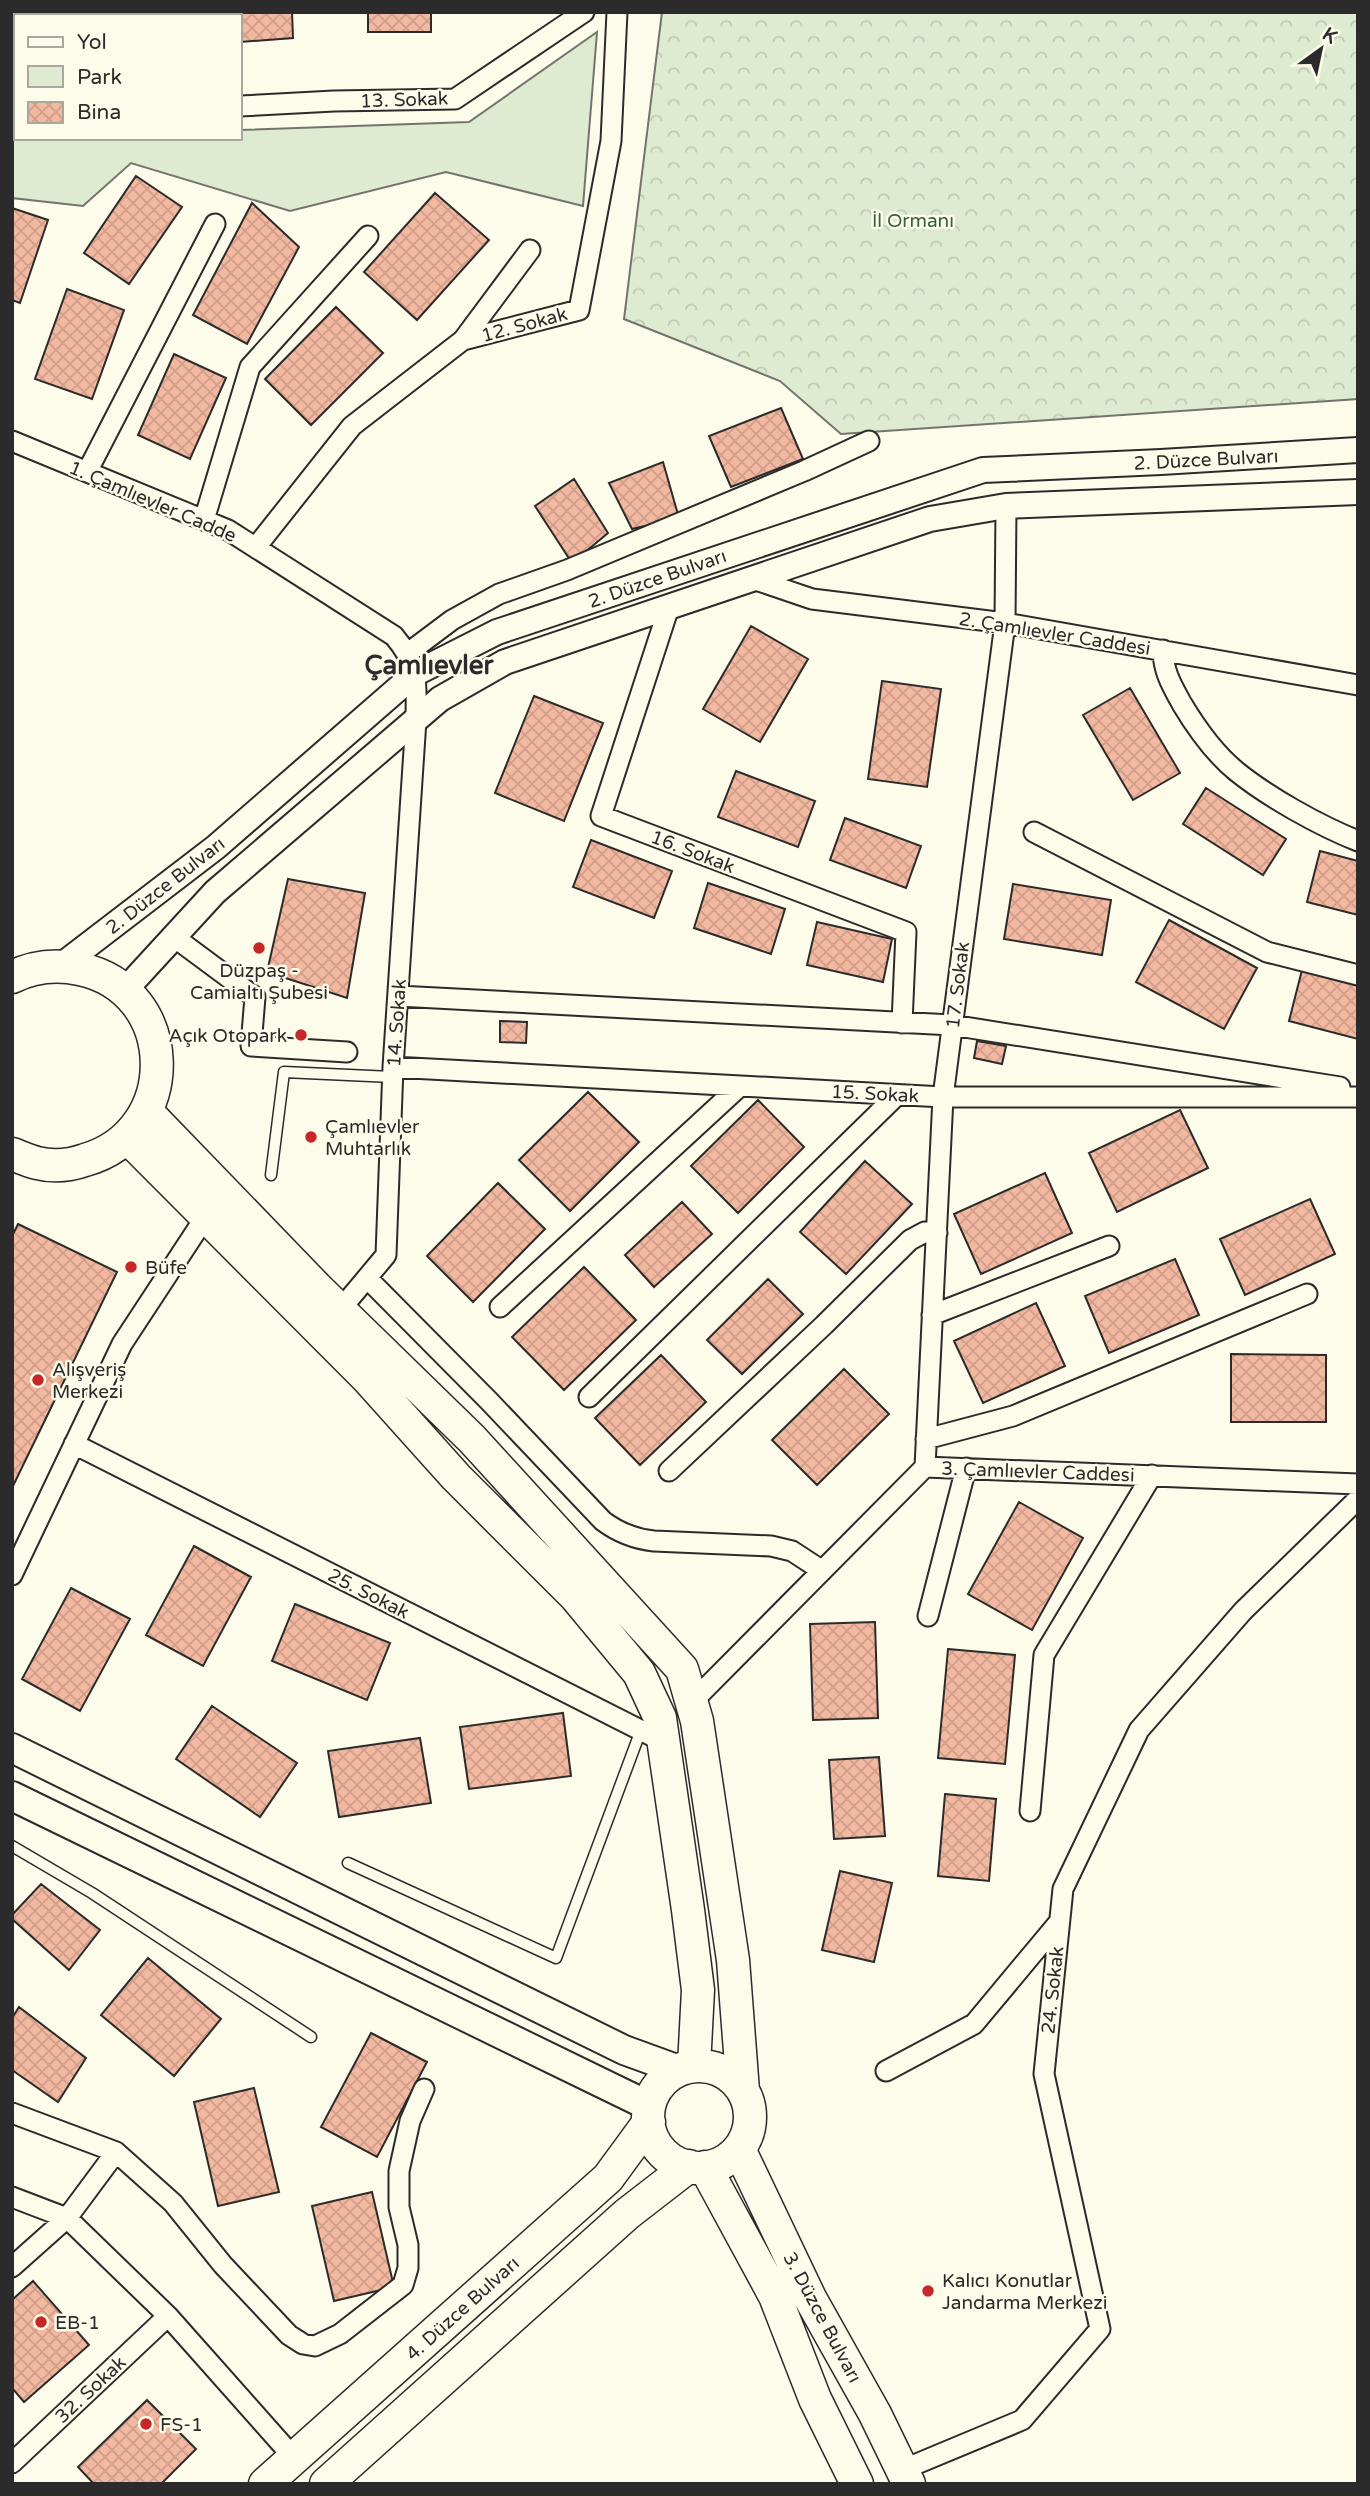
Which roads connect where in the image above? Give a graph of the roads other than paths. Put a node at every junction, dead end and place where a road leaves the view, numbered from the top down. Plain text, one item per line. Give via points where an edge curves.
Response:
1 (584, 12) edge
2 (617, 12) edge
3 (242, 106) edge
4 (215, 225) dead end
5 (368, 236) dead end
6 (530, 250) dead end
7 (463, 340) junction
8 (12, 441) edge
9 (869, 441) dead end
10 (1358, 450) edge
11 (87, 472) junction
12 (1358, 492) edge
13 (1006, 506) junction
14 (204, 520) junction
15 (256, 548) junction
16 (752, 579) junction
17 (669, 607) junction
18 (1005, 623) junction
19 (1163, 650) junction
20 (412, 663) junction
21 (1358, 685) edge
22 (416, 720) junction
23 (1034, 832) dead end
24 (1358, 841) edge
25 (174, 937) junction
26 (62, 965) junction
27 (1358, 975) edge
28 (12, 977) edge
29 (125, 990) junction
30 (398, 996) junction
31 (902, 1023) junction
32 (952, 1025) junction
33 (347, 1052) dead end
34 (392, 1072) junction
35 (740, 1086) junction
36 (1358, 1090) edge
37 (897, 1095) junction
38 (943, 1097) junction
39 (1358, 1097) edge
40 (147, 1112) junction
41 (128, 1138) junction
42 (12, 1154) edge
43 (271, 1175) dead end
44 (206, 1216) junction
45 (937, 1233) junction
46 (1109, 1246) dead end
47 (367, 1278) junction
48 (1307, 1294) dead end
49 (500, 1307) dead end
50 (340, 1310) junction
51 (933, 1315) junction
52 (589, 1396) dead end
53 (926, 1439) junction
54 (74, 1444) junction
55 (925, 1466) junction
56 (966, 1468) junction
57 (669, 1471) dead end
58 (1152, 1475) junction
59 (1358, 1484) edge
60 (1358, 1499) edge
61 (821, 1570) junction
62 (12, 1575) edge
63 (928, 1616) dead end
64 (691, 1703) junction
65 (652, 1736) junction
66 (12, 1748) edge
67 (12, 1796) edge
68 (1030, 1811) dead end
69 (12, 1846) edge
70 (348, 1863) dead end
71 (1059, 1922) junction
72 (311, 2037) dead end
73 (686, 2068) junction
74 (887, 2071) dead end
75 (424, 2089) dead end
76 (743, 2091) junction
77 (12, 2113) edge
78 (649, 2114) junction
79 (739, 2149) junction
80 (116, 2152) junction
81 (697, 2167) junction
82 (12, 2197) edge
83 (67, 2218) junction
84 (12, 2267) edge
85 (168, 2316) junction
86 (294, 2458) junction
87 (12, 2463) edge
88 (905, 2477) edge
89 (265, 2484) edge
90 (326, 2484) edge
91 (857, 2484) edge

1 - 3 street, 13. Sokak via 455,99
2 - 7 street, 12. Sokak via 611,141 579,310
4 - 11 street
5 - 14 street via 250,367
6 - 7 street
7 - 15 street, 12. Sokak via 352,426
8 - 11 street, 1. Çamlıevler Cadde
9 - 20 street via 567,570 499,594 452,620
10 - 20 street, 2. Düzce Bulvarı via 984,470
11 - 14 street, 1. Çamlıevler Cadde
12 - 13 street, 2. Düzce Bulvarı
13 - 16 street, 2. Düzce Bulvarı via 930,519
13 - 18 street, 17. Sokak
14 - 15 street, 1. Çamlıevler Cadde
15 - 20 street, 1. Çamlıevler Cadde via 394,636
16 - 17 street, 2. Düzce Bulvarı
16 - 18 street, 2. Çamlıevler Caddesi via 812,599
17 - 22 street, 2. Düzce Bulvarı via 505,662 440,699
17 - 31 street, 16. Sokak via 601,816 906,932
18 - 19 street, 2. Çamlıevler Caddesi
18 - 32 street, 17. Sokak
19 - 21 street, 2. Çamlıevler Caddesi
19 - 24 street via 1163,668 1179,699 1211,746 1236,771 1300,813
20 - 22 street, 14. Sokak
20 - 26 street, 2. Düzce Bulvarı via 216,847
22 - 25 street, 2. Düzce Bulvarı via 215,892
22 - 30 street, 14. Sokak
23 - 27 street via 1267,952
25 - 29 street, 2. Düzce Bulvarı
25 - 33 street via 255,996 251,1046
26 - 28 main road via 28,969
26 - 29 main road via 96,972
29 - 40 main road via 146,1016 157,1048 157,1080
30 - 31 street
30 - 34 street, 14. Sokak
31 - 32 street
32 - 36 street
32 - 38 street, 17. Sokak
34 - 35 street, 15. Sokak
34 - 43 lane via 284,1072
34 - 47 street, 14. Sokak via 386,1255
35 - 37 street, 15. Sokak
35 - 49 street
37 - 38 street, 15. Sokak
37 - 52 street
38 - 39 street, 15. Sokak
38 - 45 street, 17. Sokak
40 - 41 main road
40 - 50 main road
41 - 42 main road via 102,1156 71,1165 39,1164
41 - 44 main road
44 - 54 street via 122,1344
44 - 65 main road via 576,1597 639,1673 660,1718
45 - 51 street, 17. Sokak
45 - 57 street via 925,1232 910,1240
46 - 51 street
47 - 50 street, 14. Sokak
47 - 61 street via 614,1529 654,1541 792,1550
48 - 53 street via 1013,1416
50 - 64 main road via 472,1439 682,1669
51 - 53 street, 17. Sokak
53 - 55 street, 17. Sokak
54 - 62 street
54 - 65 street, 25. Sokak
55 - 56 street, 3. Çamlıevler Caddesi
55 - 61 street, 3. Çamlıevler Caddesi
56 - 58 street, 3. Çamlıevler Caddesi
56 - 63 street
58 - 59 street, 3. Çamlıevler Caddesi
58 - 68 street via 1044,1655
60 - 71 street, 24. Sokak via 1243,1611 1139,1730 1063,1889
61 - 64 street, 3. Çamlıevler Caddesi
64 - 76 main road via 733,1960
65 - 70 lane via 556,1958
65 - 73 main road via 688,1910 698,1990
66 - 73 main road via 624,2050
67 - 78 main road
69 - 72 lane
71 - 74 street via 974,2024
71 - 88 street, 24. Sokak via 1044,2074 1100,2329 1023,2420
73 - 76 main road via 708,2066 723,2071
73 - 78 main road via 665,2078 655,2091
75 - 80 street via 410,2121 399,2171 399,2207 408,2245 403,2285 340,2334 315,2346 289,2335 173,2203
76 - 79 main road via 750,2120
77 - 80 street
78 - 81 main road via 653,2137 662,2151 674,2161
78 - 86 main road, 4. Düzce Bulvarı via 608,2178
79 - 81 main road via 718,2164
79 - 88 main road, 3. Düzce Bulvarı via 810,2298
80 - 83 street
81 - 90 main road, 4. Düzce Bulvarı via 627,2214
81 - 91 main road, 3. Düzce Bulvarı via 775,2296 815,2399
82 - 83 street
83 - 84 street
83 - 85 street
85 - 86 street
85 - 87 street, 32. Sokak
86 - 89 main road, 4. Düzce Bulvarı

